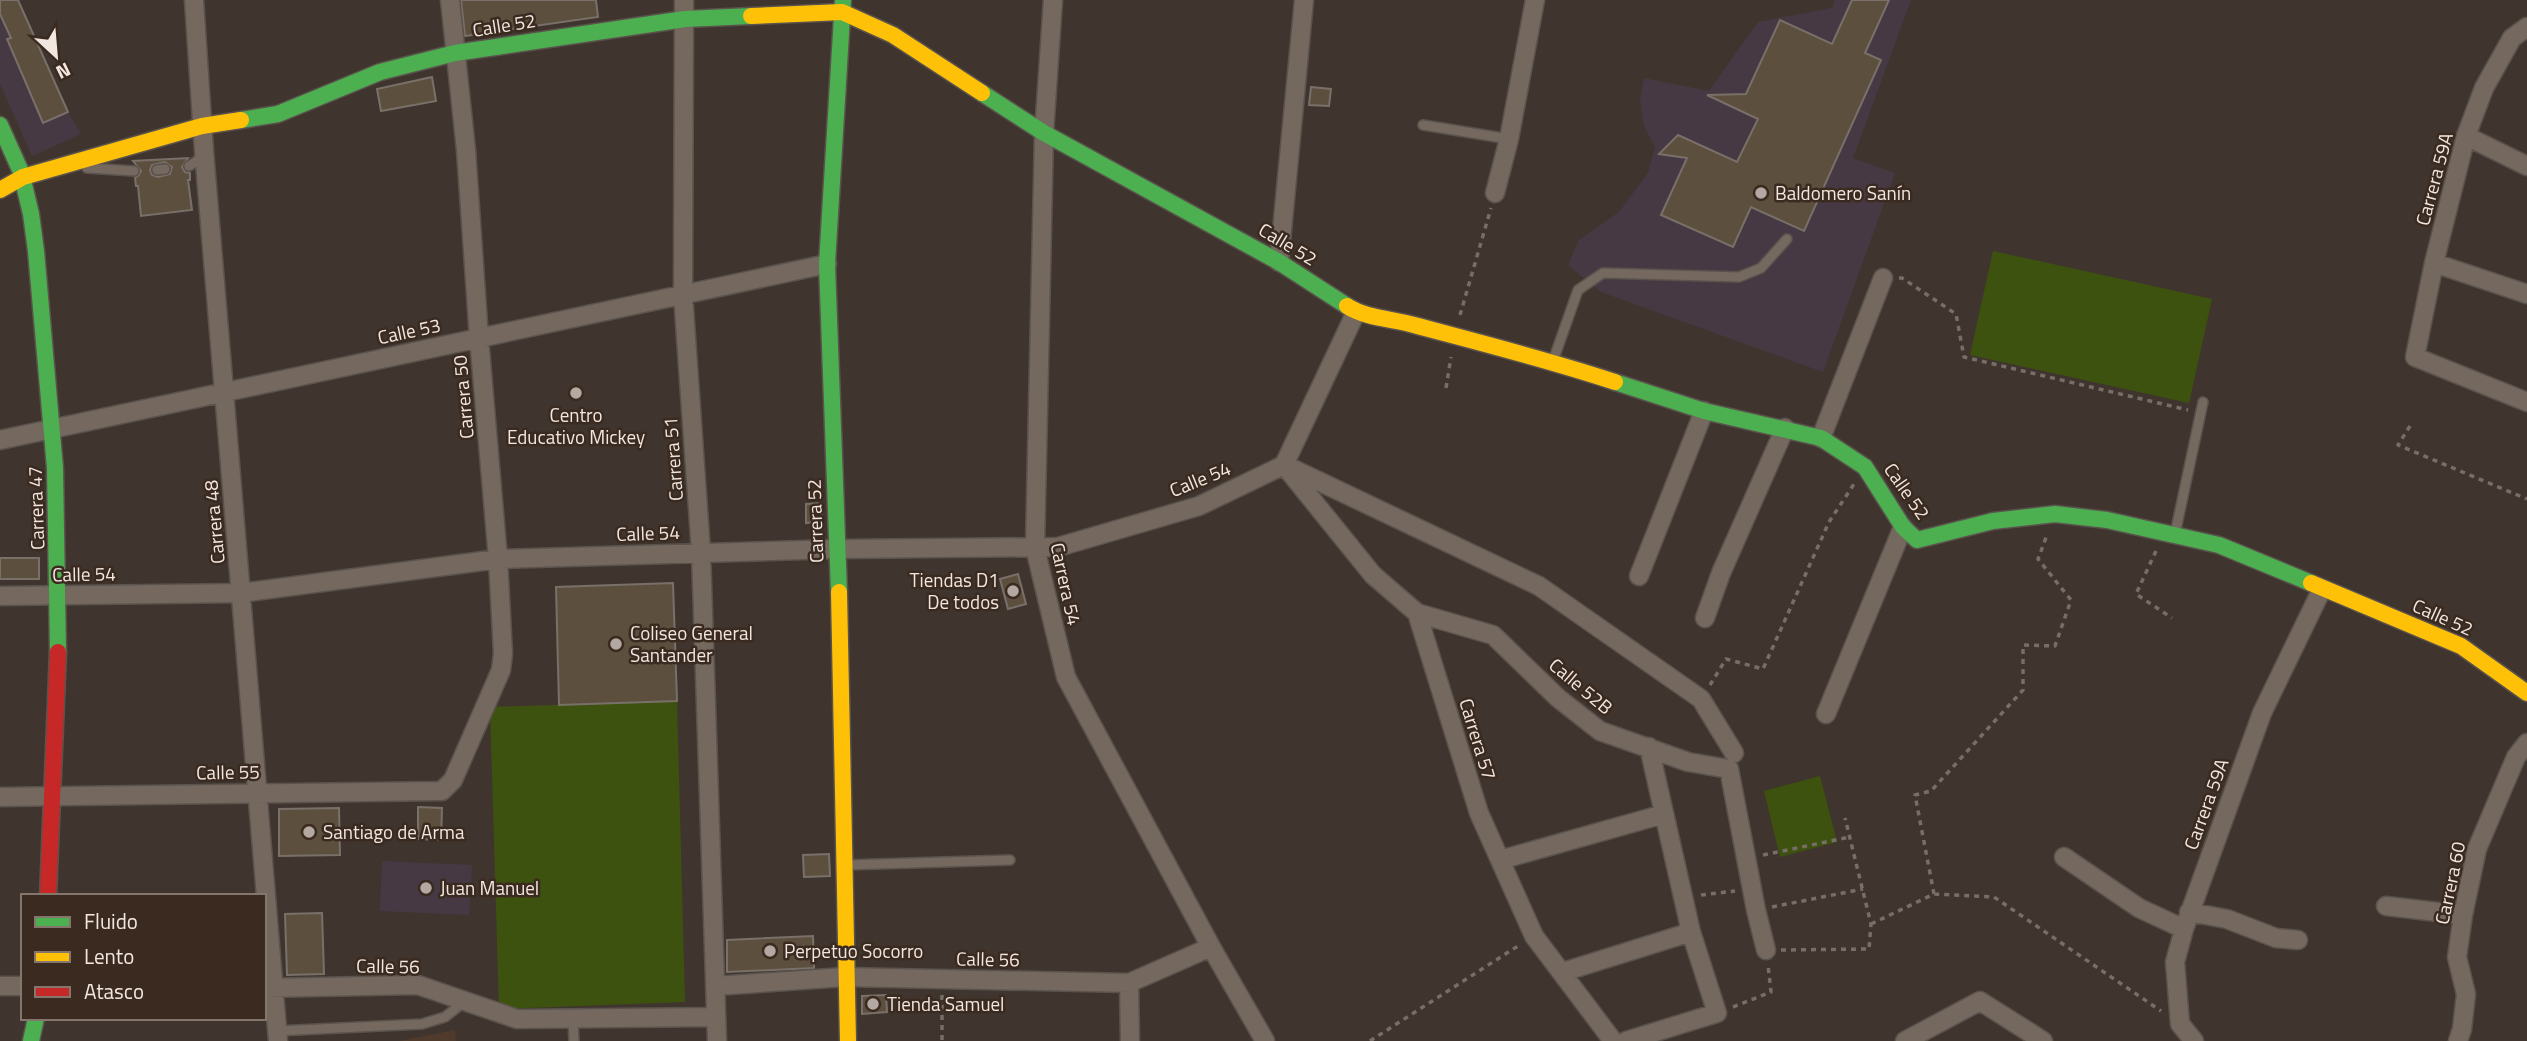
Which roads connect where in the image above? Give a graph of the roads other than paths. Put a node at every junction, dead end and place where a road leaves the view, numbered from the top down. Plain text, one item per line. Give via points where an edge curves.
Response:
1 (194, 0) edge
2 (450, 0) edge
3 (684, 0) edge
4 (1053, 0) edge
5 (1304, 0) edge
6 (1535, 0) edge
7 (842, 6) edge
8 (685, 19) junction
9 (2522, 37) edge
10 (455, 53) junction
11 (0, 125) edge
12 (1423, 125) dead end
13 (202, 126) junction
14 (1044, 133) junction
15 (2466, 136) junction
16 (1509, 139) junction
17 (204, 151) junction
18 (66, 165) junction
19 (189, 166) dead end
20 (2527, 166) edge
21 (134, 171) dead end
22 (23, 177) junction
23 (0, 190) edge
24 (1495, 193) road end
25 (1787, 239) dead end
26 (1279, 262) junction
27 (2434, 263) junction
28 (827, 264) junction
29 (1883, 278) road end
30 (683, 294) junction
31 (2527, 294) edge
32 (1356, 312) junction
33 (479, 338) junction
34 (1553, 363) junction
35 (224, 391) junction
36 (2203, 402) dead end
37 (2527, 402) edge
38 (1704, 411) junction
39 (54, 428) junction
40 (1784, 428) junction
41 (1821, 438) junction
42 (0, 440) edge
43 (1284, 465) junction
44 (1903, 527) junction
45 (2170, 534) junction
46 (1035, 548) junction
47 (838, 549) junction
48 (701, 552) junction
49 (498, 559) junction
50 (1639, 576) dead end
51 (2322, 589) junction
52 (240, 593) junction
53 (0, 596) edge
54 (60, 596) junction
55 (1417, 614) junction
56 (1705, 618) dead end
57 (2526, 690) edge
58 (1826, 714) dead end
59 (2527, 743) edge
60 (1649, 747) junction
61 (1732, 761) junction
62 (453, 780) joint
63 (257, 793) junction
64 (0, 797) edge
65 (54, 797) junction
66 (1664, 814) junction
67 (2064, 857) dead end
68 (1010, 860) dead end
69 (1500, 860) junction
70 (843, 865) junction
71 (48, 894) edge
72 (263, 894) edge
73 (2386, 906) dead end
74 (2463, 915) junction
75 (2187, 921) junction
76 (1690, 932) junction
77 (266, 939) edge
78 (2298, 940) dead end
79 (1211, 947) junction
80 (1766, 950) road end
81 (1563, 972) junction
82 (845, 977) junction
83 (1129, 983) junction
84 (0, 986) edge
85 (21, 986) edge
86 (715, 986) junction
87 (269, 988) edge
88 (466, 1001) junction
89 (716, 1017) junction
90 (36, 1020) edge
91 (573, 1020) junction
92 (277, 1036) edge
93 (31, 1041) edge
94 (574, 1041) edge
95 (717, 1041) edge
96 (848, 1041) edge
97 (1130, 1041) edge
98 (1265, 1041) edge
99 (1613, 1041) edge
100 (1626, 1041) edge
101 (1905, 1041) edge
102 (2043, 1041) edge
103 (2193, 1041) edge
104 (2458, 1041) edge

1 - 13 street, Carrera 48
2 - 10 street, Carrera 50
3 - 8 street, Carrera 51
4 - 14 street, Carrera 54
5 - 26 street
6 - 16 street
7 - 8 street, Calle 52
7 - 14 street, Calle 52
7 - 28 street, Carrera 52
8 - 10 street, Calle 52
8 - 30 street, Carrera 51
9 - 15 street, Carrera 59A via 2484,88
10 - 13 street, Calle 52 via 380,72 278,114
10 - 33 street, Carrera 50
11 - 22 street, Carrera 47
12 - 16 lane
13 - 17 street, Carrera 48
13 - 18 street, Calle 52
14 - 26 street, Calle 52
14 - 46 street, Carrera 54
15 - 20 street
15 - 27 street, Carrera 59A
16 - 24 street
17 - 19 lane
17 - 35 street, Carrera 48
18 - 21 lane
18 - 22 street, Calle 52
22 - 23 street, Calle 52
22 - 39 street, Carrera 47
25 - 34 lane via 1761,268 1739,277 1603,272 1577,290
26 - 32 street, Calle 52
27 - 31 street
27 - 37 street, Carrera 59A via 2415,357
28 - 30 street, Calle 53
28 - 47 street, Carrera 52
29 - 41 street
30 - 33 street, Calle 53
30 - 48 street, Carrera 51
32 - 34 street, Calle 52
32 - 43 street
33 - 35 street, Calle 53
33 - 49 street, Carrera 50
34 - 38 street, Calle 52
35 - 39 street, Calle 53
35 - 52 street, Carrera 48
36 - 45 lane
38 - 40 street, Calle 52
38 - 50 street
39 - 42 street, Calle 53
39 - 54 street, Carrera 47
40 - 41 street, Calle 52
40 - 56 street
41 - 44 street, Calle 52 via 1865,467
43 - 46 street, Calle 54 via 1199,506 1058,547
43 - 55 street via 1373,575
43 - 61 street via 1539,586 1701,699
44 - 45 street, Calle 52 via 1917,540 1993,521 2055,514
44 - 58 street
45 - 51 street, Calle 52 via 2219,545
46 - 47 street, Calle 54
46 - 79 street, Carrera 54 via 1066,677
47 - 48 street, Calle 54
47 - 70 street, Carrera 52
48 - 49 street, Calle 54
48 - 86 street, Carrera 51
49 - 52 street, Calle 54
49 - 62 street, Carrera 50 via 501,670
51 - 57 street, Calle 52 via 2461,646
51 - 75 street, Carrera 59A via 2262,713
52 - 54 street, Calle 54
52 - 63 street, Carrera 48
53 - 54 street, Calle 54
54 - 65 street, Carrera 47
55 - 60 street, Calle 52B via 1493,635 1600,731
55 - 69 street, Carrera 57 via 1479,813
59 - 74 street, Carrera 60 via 2516,757 2477,849
60 - 61 street, Calle 52B via 1688,762
60 - 66 street
61 - 80 street
62 - 63 street, Calle 55 via 442,791
63 - 65 street, Calle 55
63 - 72 street, Carrera 48
64 - 65 street, Calle 55
65 - 71 street, Carrera 47
66 - 69 street
66 - 76 street
67 - 75 street via 2139,908
68 - 70 lane
69 - 81 street, Carrera 57 via 1534,936
70 - 82 street, Carrera 52
73 - 74 street
74 - 104 street, Carrera 60 via 2457,957 2466,994
75 - 78 street via 2227,919 2276,938
75 - 103 street, Carrera 59A via 2175,962 2180,1024
76 - 81 street
76 - 100 street via 1717,1013
77 - 87 street, Carrera 48
79 - 83 street, Calle 56
79 - 98 street, Carrera 54
81 - 99 street, Carrera 57
82 - 83 street, Calle 56
82 - 86 street, Calle 56
82 - 96 street, Carrera 52
83 - 97 street
84 - 85 street
86 - 89 street, Carrera 51
87 - 88 street, Calle 56 via 418,985
87 - 92 street, Carrera 48
88 - 91 street, Calle 56 via 517,1019
88 - 92 lane via 445,1017 422,1024
89 - 91 street, Calle 56
89 - 95 street, Carrera 51
90 - 93 street
91 - 94 lane
101 - 102 street via 1980,1001

